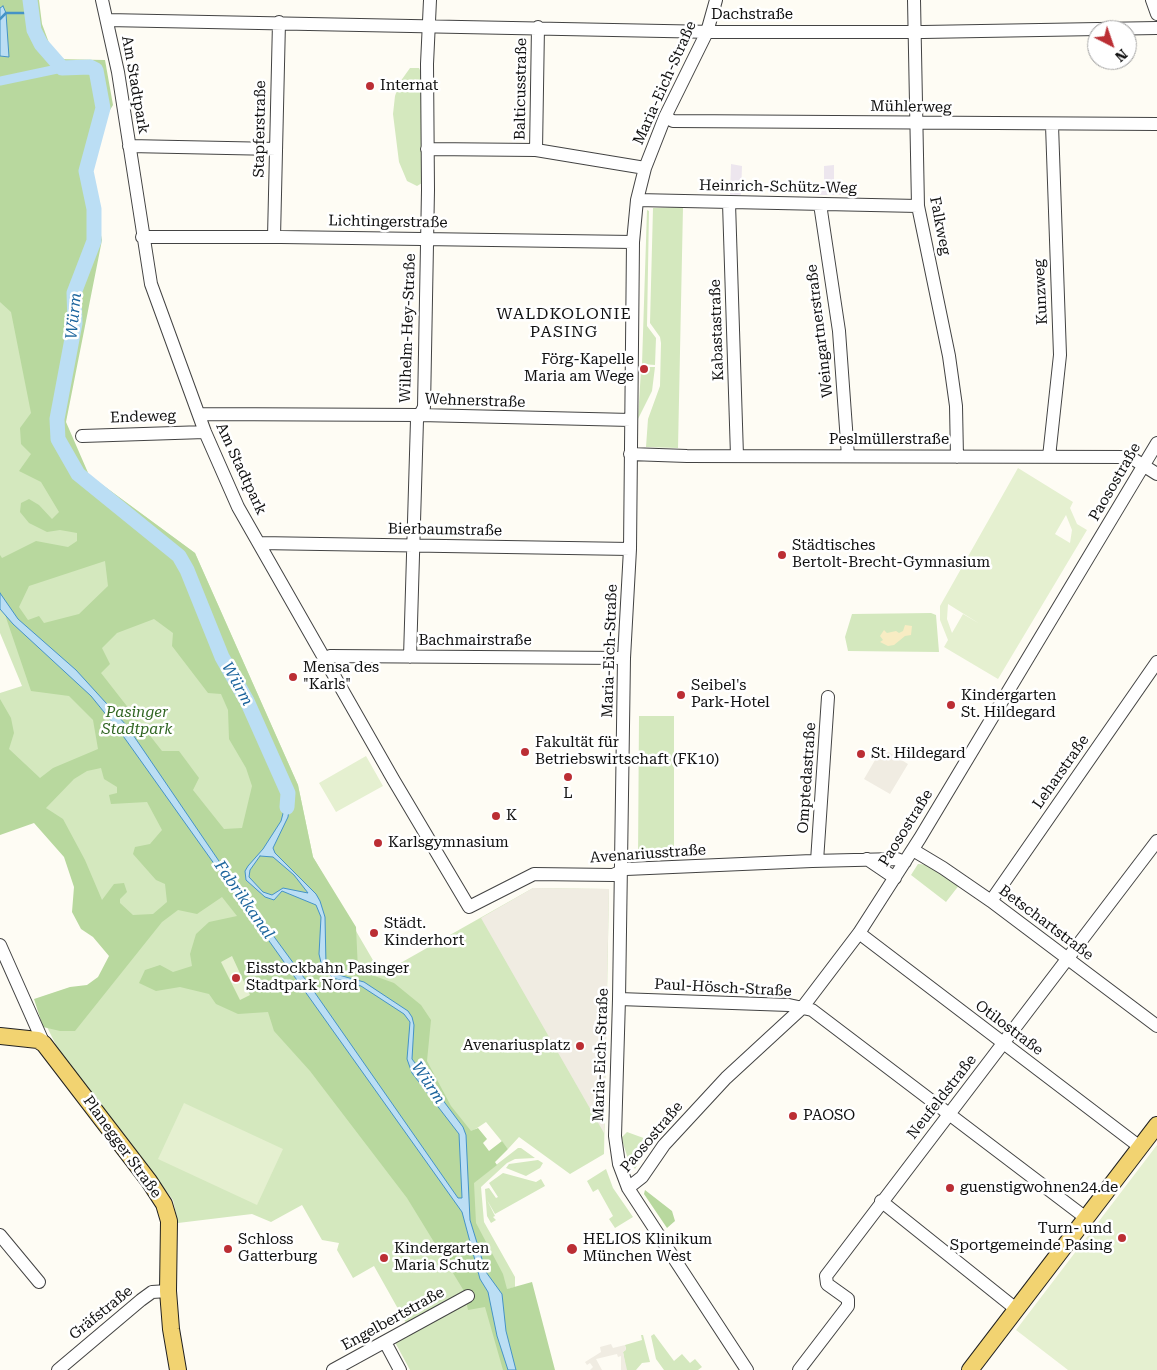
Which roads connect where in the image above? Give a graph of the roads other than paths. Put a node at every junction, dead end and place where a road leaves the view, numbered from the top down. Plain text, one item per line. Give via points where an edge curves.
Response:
1 (102, 0) edge
2 (430, 0) edge
3 (716, 0) edge
4 (914, 0) edge
5 (1152, 0) edge
6 (1157, 14) edge
7 (107, 20) junction
8 (279, 22) junction
9 (428, 26) junction
10 (538, 28) junction
11 (1157, 28) edge
12 (707, 32) junction
13 (914, 32) junction
14 (665, 117) junction
15 (915, 123) junction
16 (1157, 124) edge
17 (1052, 125) junction
18 (129, 146) junction
19 (276, 149) junction
20 (427, 149) junction
21 (536, 150) junction
22 (645, 168) junction
23 (637, 200) junction
24 (729, 203) junction
25 (820, 204) junction
26 (918, 206) junction
27 (142, 237) junction
28 (274, 237) junction
29 (427, 240) junction
30 (633, 242) junction
31 (199, 414) junction
32 (420, 415) junction
33 (631, 420) junction
34 (205, 432) junction
35 (82, 436) dead end
36 (1157, 443) edge
37 (630, 454) junction
38 (737, 456) junction
39 (848, 456) junction
40 (957, 457) junction
41 (1049, 457) junction
42 (1145, 465) junction
43 (1157, 474) edge
44 (259, 543) junction
45 (414, 546) junction
46 (630, 549) junction
47 (410, 657) junction
48 (326, 658) junction
49 (624, 658) junction
50 (1157, 662) edge
51 (828, 697) dead end
52 (1157, 841) edge
53 (913, 850) junction
54 (867, 859) junction
55 (817, 861) junction
56 (905, 862) junction
57 (621, 870) junction
58 (895, 878) junction
59 (992, 901) junction
60 (469, 907) joint
61 (859, 933) junction
62 (0, 945) edge
63 (1068, 959) junction
64 (619, 999) junction
65 (802, 1008) junction
66 (1157, 1026) edge
67 (0, 1036) edge
68 (44, 1044) junction
69 (1002, 1044) junction
70 (948, 1115) junction
71 (1157, 1126) edge
72 (1140, 1147) junction
73 (628, 1188) junction
74 (881, 1201) junction
75 (1086, 1218) junction
76 (0, 1236) edge
77 (39, 1282) dead end
78 (168, 1291) junction
79 (468, 1296) dead end
80 (1016, 1309) junction
81 (386, 1342) junction
82 (58, 1370) edge
83 (178, 1370) edge
84 (333, 1370) edge
85 (400, 1370) edge
86 (747, 1370) edge
87 (799, 1370) edge
88 (970, 1370) edge

1 - 7 street, Am Stadtpark
2 - 9 street, Wilhelm-Hey-Straße
3 - 12 street, Maria-Eich-Straße
4 - 13 street, Falkweg
5 - 6 street
7 - 8 street, Dachstraße
7 - 18 street, Am Stadtpark
8 - 9 street, Dachstraße
8 - 19 street, Stapferstraße
9 - 10 street, Dachstraße
9 - 20 street, Wilhelm-Hey-Straße
10 - 12 street, Dachstraße
10 - 21 street, Balticusstraße
11 - 13 street, Dachstraße
12 - 13 street, Dachstraße
12 - 14 street, Maria-Eich-Straße
13 - 15 street, Falkweg
14 - 15 street, Mühlerweg via 673,121
14 - 22 street, Maria-Eich-Straße
15 - 17 street, Mühlerweg
15 - 26 street, Falkweg
16 - 17 street, Mühlerweg
17 - 41 street, Kunzweg via 1060,354
18 - 19 street
18 - 27 street, Am Stadtpark
19 - 28 street, Stapferstraße
20 - 21 street
20 - 29 street, Wilhelm-Hey-Straße
21 - 22 street
22 - 23 street, Maria-Eich-Straße
23 - 24 street, Heinrich-Schütz-Weg
23 - 30 street, Maria-Eich-Straße
24 - 25 street, Heinrich-Schütz-Weg
24 - 38 street, Kabastastraße
25 - 26 street, Heinrich-Schütz-Weg
25 - 39 street, Weingartnerstraße via 839,333
26 - 40 street, Falkweg via 949,356 956,406
27 - 28 street, Lichtingerstraße
27 - 31 street, Am Stadtpark via 153,291
28 - 29 street, Lichtingerstraße
29 - 30 street, Lichtingerstraße
29 - 32 street, Wilhelm-Hey-Straße via 424,407
30 - 33 street, Maria-Eich-Straße
31 - 32 street, Wehnerstraße
31 - 34 street, Am Stadtpark
32 - 33 street, Wehnerstraße
32 - 45 street, Wilhelm-Hey-Straße via 417,420
33 - 37 street, Maria-Eich-Straße
34 - 35 street, Endeweg
34 - 44 street, Am Stadtpark via 234,499
36 - 42 street, Paosostraße
37 - 38 street, Peslmüllerstraße
37 - 46 street, Maria-Eich-Straße
38 - 39 street, Peslmüllerstraße
39 - 40 street, Peslmüllerstraße
40 - 41 street, Peslmüllerstraße
41 - 42 street, Peslmüllerstraße via 1130,457
42 - 43 street, Peslmüllerstraße
42 - 53 street, Paosostraße
44 - 45 street, Bierbaumstraße
44 - 48 street, Am Stadtpark
45 - 46 street, Bierbaumstraße
45 - 47 street, Wilhelm-Hey-Straße
46 - 49 street, Maria-Eich-Straße
47 - 48 street, Bachmairstraße
47 - 49 street, Bachmairstraße
48 - 60 street, Am Stadtpark
49 - 57 street, Maria-Eich-Straße
50 - 59 street, Leharstraße
51 - 55 street, Omptedastraße
52 - 63 street, Neufeldstraße
53 - 56 street, Paosostraße
53 - 59 street, Betschartstraße
54 - 55 street, Avenariusstraße
54 - 56 street, Avenariusstraße
54 - 58 street
55 - 57 street, Avenariusstraße
56 - 58 street, Paosostraße
57 - 60 street, Avenariusstraße via 613,875 527,876
57 - 64 street, Maria-Eich-Straße
58 - 61 street, Paosostraße
59 - 63 street, Betschartstraße
61 - 65 street, Paosostraße
61 - 69 street, Otilostraße
62 - 68 street, Planegger Straße
63 - 66 street, Betschartstraße
63 - 69 street, Neufeldstraße
64 - 65 street, Paul-Hösch-Straße
64 - 73 street, Maria-Eich-Straße via 615,1136 617,1157
65 - 70 street, Paul-Hösch-Straße via 812,1010
65 - 73 street, Paosostraße via 726,1078 664,1145 642,1177
67 - 68 main road via 31,1039
68 - 78 main road, Planegger Straße via 164,1204 169,1221
69 - 70 street, Neufeldstraße
69 - 72 street, Otilostraße
70 - 74 street, Neufeldstraße
70 - 75 street, Paul-Hösch-Straße
71 - 72 main road
72 - 75 main road
73 - 86 street, Maria-Eich-Straße
74 - 80 street
74 - 87 street, Neufeldstraße via 826,1276 827,1284 848,1300 848,1306
75 - 80 main road
76 - 77 street
78 - 82 street, Gräfstraße via 152,1292
78 - 83 main road, Planegger Straße
79 - 81 street, Engelbertstraße
80 - 88 main road
81 - 84 street, Engelbertstraße
81 - 85 street

